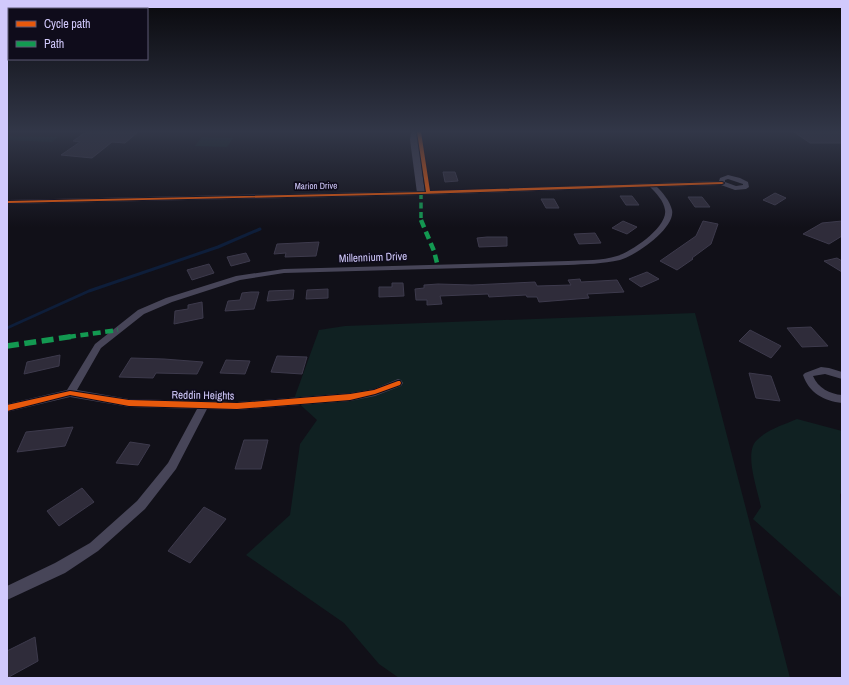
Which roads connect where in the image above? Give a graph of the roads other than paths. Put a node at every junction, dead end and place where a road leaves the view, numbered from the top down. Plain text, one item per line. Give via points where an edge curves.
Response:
1 (417, 164) edge
2 (722, 183) dead end
3 (652, 186) junction
4 (421, 193) junction
5 (7, 202) edge
6 (842, 376) edge
7 (398, 384) dead end
8 (70, 393) junction
9 (842, 399) edge
10 (204, 406) junction
11 (7, 408) edge
12 (7, 593) edge

1 - 4 street
2 - 3 street, Marion Drive
3 - 4 street, Marion Drive
3 - 8 street, Millennium Drive via 663,198 669,212 668,219 647,240 620,257 568,264 284,270 239,278 169,300 141,312 98,346
4 - 5 street, Marion Drive
6 - 9 street via 823,370 808,375 810,382 820,392
7 - 10 street, Reddin Heights via 350,397 237,406
8 - 10 street, Reddin Heights via 129,403
8 - 11 street, Reddin Heights
10 - 12 street via 172,466 141,505 94,547 60,568

